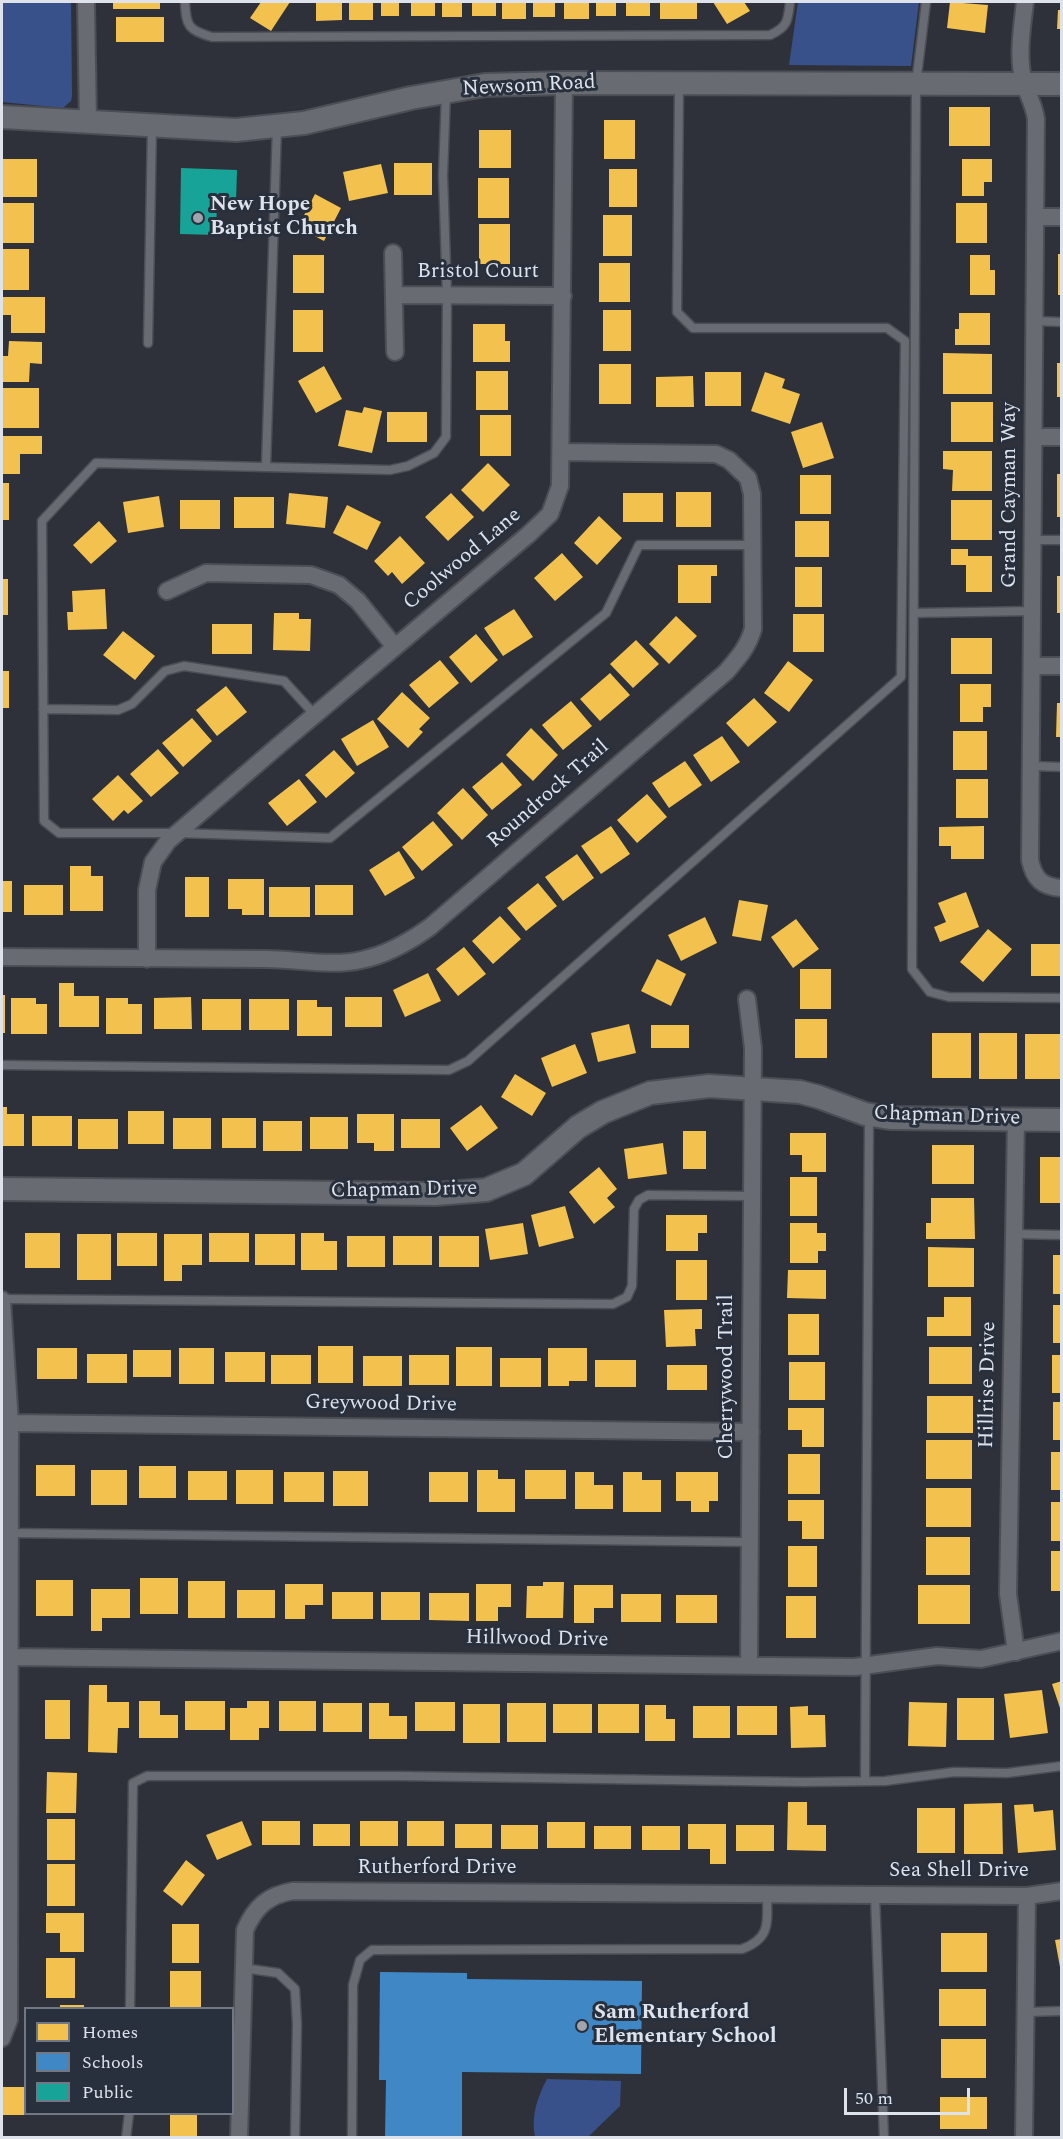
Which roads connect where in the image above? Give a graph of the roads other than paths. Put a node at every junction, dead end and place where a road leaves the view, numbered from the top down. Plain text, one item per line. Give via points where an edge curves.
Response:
1 (86, 2) edge
2 (185, 2) edge
3 (790, 2) edge
4 (926, 2) edge
5 (1025, 2) edge
6 (564, 83) junction
7 (679, 83) junction
8 (916, 84) junction
9 (1024, 84) junction
10 (1062, 84) edge
11 (446, 92) junction
12 (2, 117) edge
13 (88, 122) junction
14 (152, 126) junction
15 (277, 126) junction
16 (1036, 217) junction
17 (1062, 217) edge
18 (393, 253) dead end
19 (394, 295) junction
20 (447, 296) junction
21 (563, 296) junction
22 (1035, 321) junction
23 (1062, 321) edge
24 (148, 343) dead end
25 (395, 352) dead end
26 (1034, 437) junction
27 (1062, 437) edge
28 (561, 452) junction
29 (266, 467) junction
30 (1034, 540) junction
31 (1062, 540) edge
32 (752, 545) junction
33 (167, 591) dead end
34 (1033, 611) junction
35 (914, 613) junction
36 (395, 647) junction
37 (1033, 666) junction
38 (1062, 666) edge
39 (43, 709) junction
40 (315, 715) junction
41 (1032, 766) junction
42 (1062, 767) edge
43 (178, 833) junction
44 (1062, 888) edge
45 (2, 957) edge
46 (147, 959) junction
47 (1062, 998) edge
48 (747, 999) dead end
49 (2, 1065) edge
50 (751, 1090) junction
51 (869, 1115) junction
52 (1016, 1119) junction
53 (1062, 1120) edge
54 (2, 1189) edge
55 (751, 1196) junction
56 (1014, 1234) junction
57 (1062, 1235) edge
58 (2, 1299) edge
59 (10, 1423) junction
60 (751, 1432) junction
61 (10, 1533) junction
62 (750, 1542) junction
63 (1062, 1641) edge
64 (1016, 1652) junction
65 (10, 1657) junction
66 (749, 1665) junction
67 (866, 1666) junction
68 (1062, 1766) edge
69 (866, 1781) junction
70 (1062, 1891) edge
71 (767, 1894) junction
72 (856, 1894) joint
73 (875, 1895) junction
74 (1027, 1896) junction
75 (243, 1968) junction
76 (130, 2007) edge
77 (1062, 2011) edge
78 (1026, 2012) junction
79 (2, 2038) edge
80 (129, 2115) edge
81 (126, 2138) edge
82 (239, 2138) edge
83 (295, 2138) edge
84 (352, 2138) edge
85 (884, 2138) edge
86 (1024, 2138) edge

1 - 13 street
2 - 3 lane via 189,26 197,33 223,37 770,35 787,22
4 - 8 lane
5 - 9 street, Grand Cayman Way via 1021,49
6 - 7 street, Newsom Road
6 - 11 street, Newsom Road via 485,85
6 - 21 street, Coolwood Lane
7 - 8 street, Newsom Road
7 - 49 lane via 677,312 693,328 887,328 905,341 901,677 468,1061 449,1070
8 - 9 street, Newsom Road
8 - 35 lane
9 - 10 street, Newsom Road
9 - 16 street, Grand Cayman Way via 1035,106
11 - 15 street, Newsom Road
11 - 20 lane via 443,175
12 - 13 street, Newsom Road
13 - 14 street, Newsom Road
14 - 15 street, Newsom Road via 236,130
14 - 24 lane
15 - 29 lane
16 - 17 street
16 - 22 street, Grand Cayman Way
18 - 19 street, Bristol Court
19 - 20 street, Bristol Court
19 - 25 street, Bristol Court
20 - 21 street, Bristol Court
20 - 29 lane via 446,437 434,453 390,470
21 - 28 street, Coolwood Lane
22 - 23 lane
22 - 26 street, Grand Cayman Way
26 - 27 street
26 - 30 street, Grand Cayman Way
28 - 32 street, Roundrock Trail via 716,454 729,460 748,478 752,494
28 - 36 street, Coolwood Lane via 560,486 550,514
29 - 39 lane via 96,463 42,521
30 - 31 lane
30 - 34 street, Grand Cayman Way
32 - 43 lane via 639,545 606,613 330,838
32 - 46 street, Roundrock Trail via 753,629 741,655 726,672 409,942 360,961
33 - 36 street via 206,573 311,575 339,585 358,601
34 - 35 lane
34 - 37 street, Grand Cayman Way
35 - 47 lane via 912,969 930,992 949,997
36 - 40 street, Coolwood Lane
37 - 38 street
37 - 41 street, Grand Cayman Way
39 - 40 lane via 118,710 132,704 165,671 184,666 284,681
39 - 43 lane via 44,821 59,833
40 - 43 street, Coolwood Lane
41 - 42 lane
41 - 44 street, Grand Cayman Way via 1030,860 1038,880 1049,887
43 - 46 street, Coolwood Lane via 153,862 147,890
45 - 46 street, Roundrock Trail
48 - 50 street, Cherrywood Trail via 753,1048
50 - 51 street, Chapman Drive via 800,1092
50 - 54 street, Chapman Drive via 710,1086 650,1093 603,1112 578,1127 524,1174 486,1190 435,1194
50 - 55 street, Cherrywood Trail
51 - 52 street, Chapman Drive
51 - 67 lane
52 - 53 street, Chapman Drive
52 - 56 street, Hillrise Drive
55 - 58 lane via 648,1195 639,1200 634,1209 632,1286 627,1297 613,1304
55 - 60 street, Cherrywood Trail
56 - 57 lane
56 - 64 street, Hillrise Drive via 1008,1594
58 - 59 street
59 - 60 street, Greywood Drive
59 - 61 street
60 - 62 street, Cherrywood Trail
61 - 62 lane
61 - 65 street
62 - 66 street, Cherrywood Trail
63 - 64 street, Hillwood Drive
64 - 67 street, Hillwood Drive via 981,1659 937,1656
65 - 66 street, Hillwood Drive
65 - 79 street via 9,2020
66 - 67 street, Hillwood Drive
67 - 69 lane
68 - 69 lane
69 - 76 lane via 147,1776 133,1783
70 - 74 street, Sea Shell Drive
71 - 72 street, Rutherford Drive
71 - 75 street, Rutherford Drive via 293,1890 262,1902 252,1914 245,1930
71 - 84 lane via 765,1932 761,1940 742,1949 372,1950 365,1954 353,1985
72 - 73 street, Sea Shell Drive
73 - 74 street, Sea Shell Drive
73 - 85 lane
74 - 78 street
75 - 82 street, Rutherford Drive
75 - 83 lane via 278,1973 295,1989
77 - 78 lane
78 - 86 street
80 - 81 lane

